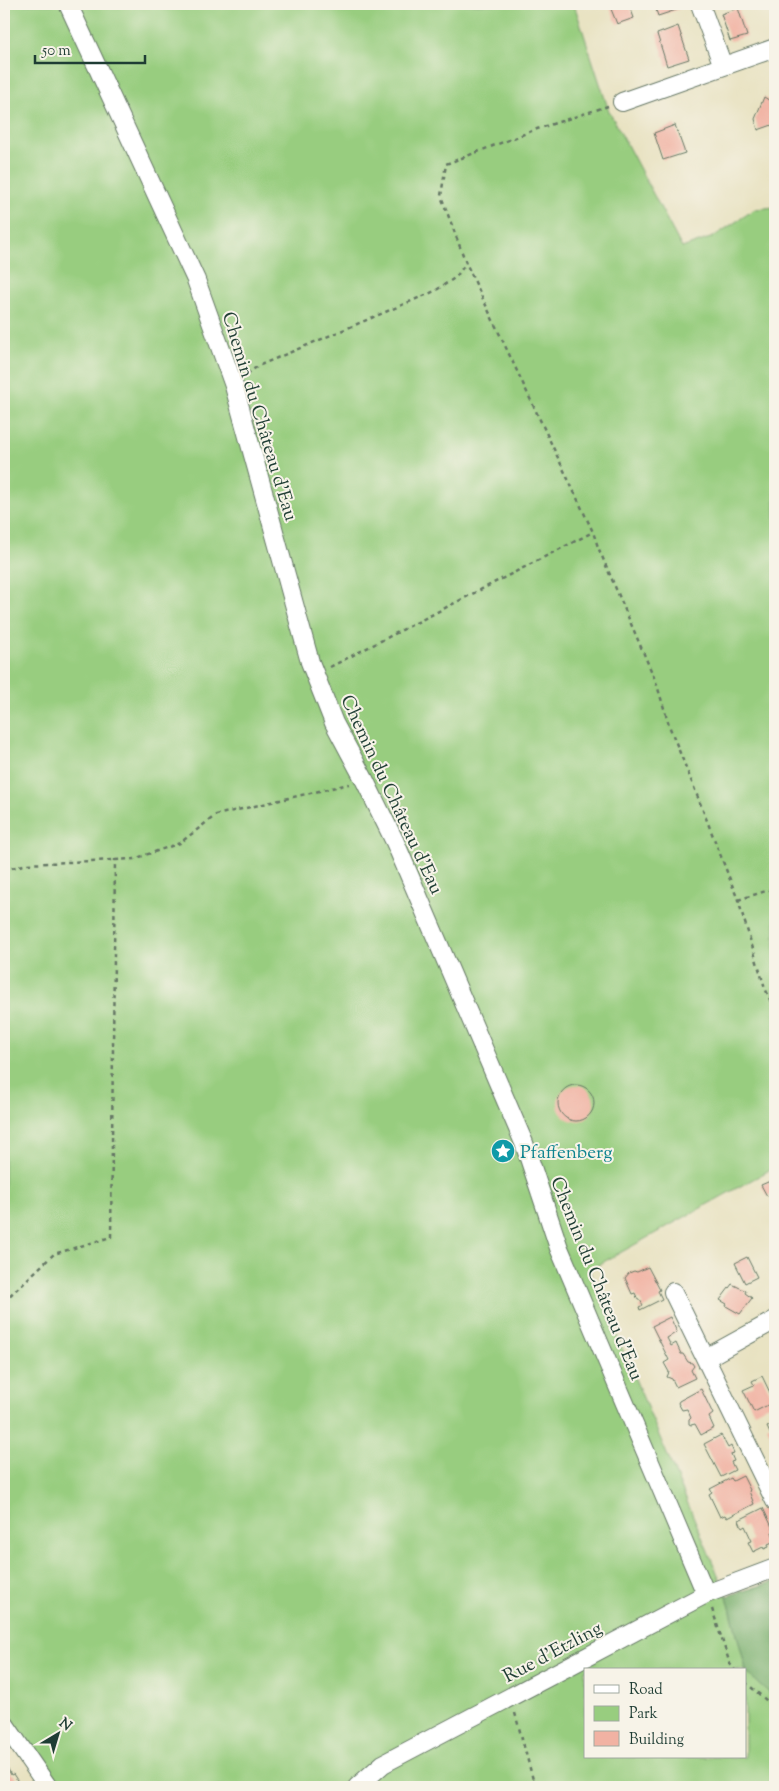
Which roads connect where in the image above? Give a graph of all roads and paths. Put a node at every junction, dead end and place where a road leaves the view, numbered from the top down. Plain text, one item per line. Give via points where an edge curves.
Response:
1 (68, 4) edge
2 (700, 4) edge
3 (775, 48) edge
4 (723, 66) junction
5 (622, 102) joint
6 (466, 263) junction
7 (234, 386) junction
8 (593, 532) junction
9 (315, 675) junction
10 (364, 779) junction
11 (115, 859) junction
12 (4, 870) edge
13 (775, 888) edge
14 (738, 900) junction
15 (775, 1011) edge
16 (673, 1292) dead end
17 (4, 1301) edge
18 (775, 1320) edge
19 (706, 1358) junction
20 (775, 1501) edge
21 (775, 1568) edge
22 (706, 1594) junction
23 (733, 1668) edge
24 (746, 1683) edge
25 (510, 1697) junction
26 (773, 1706) dead end
27 (4, 1723) edge
28 (48, 1787) edge
29 (357, 1787) edge
30 (535, 1787) edge

1 - 7 street, Chemin du Château d'Eau via 196,280
2 - 4 street
3 - 4 street
4 - 5 street
5 - 6 path via 537,129 446,164 441,196
6 - 7 path via 456,277 435,291 258,366
6 - 8 path
7 - 9 street, Chemin du Château d'Eau
8 - 9 path
8 - 14 path via 656,682 670,728
9 - 10 street, Chemin du Château d'Eau via 334,723
10 - 11 path via 216,815 180,843 134,859
10 - 22 street, Chemin du Château d'Eau via 395,842 524,1143 559,1248
11 - 12 path via 27,864
11 - 17 path via 111,1237 54,1254
13 - 14 path
14 - 15 path
16 - 19 street
18 - 19 street
19 - 20 street
21 - 22 street, Rue d'Etzling
22 - 23 path
22 - 25 street, Rue d'Etzling
24 - 26 path
25 - 29 street, Rue d'Etzling via 383,1764
25 - 30 path
27 - 28 street

